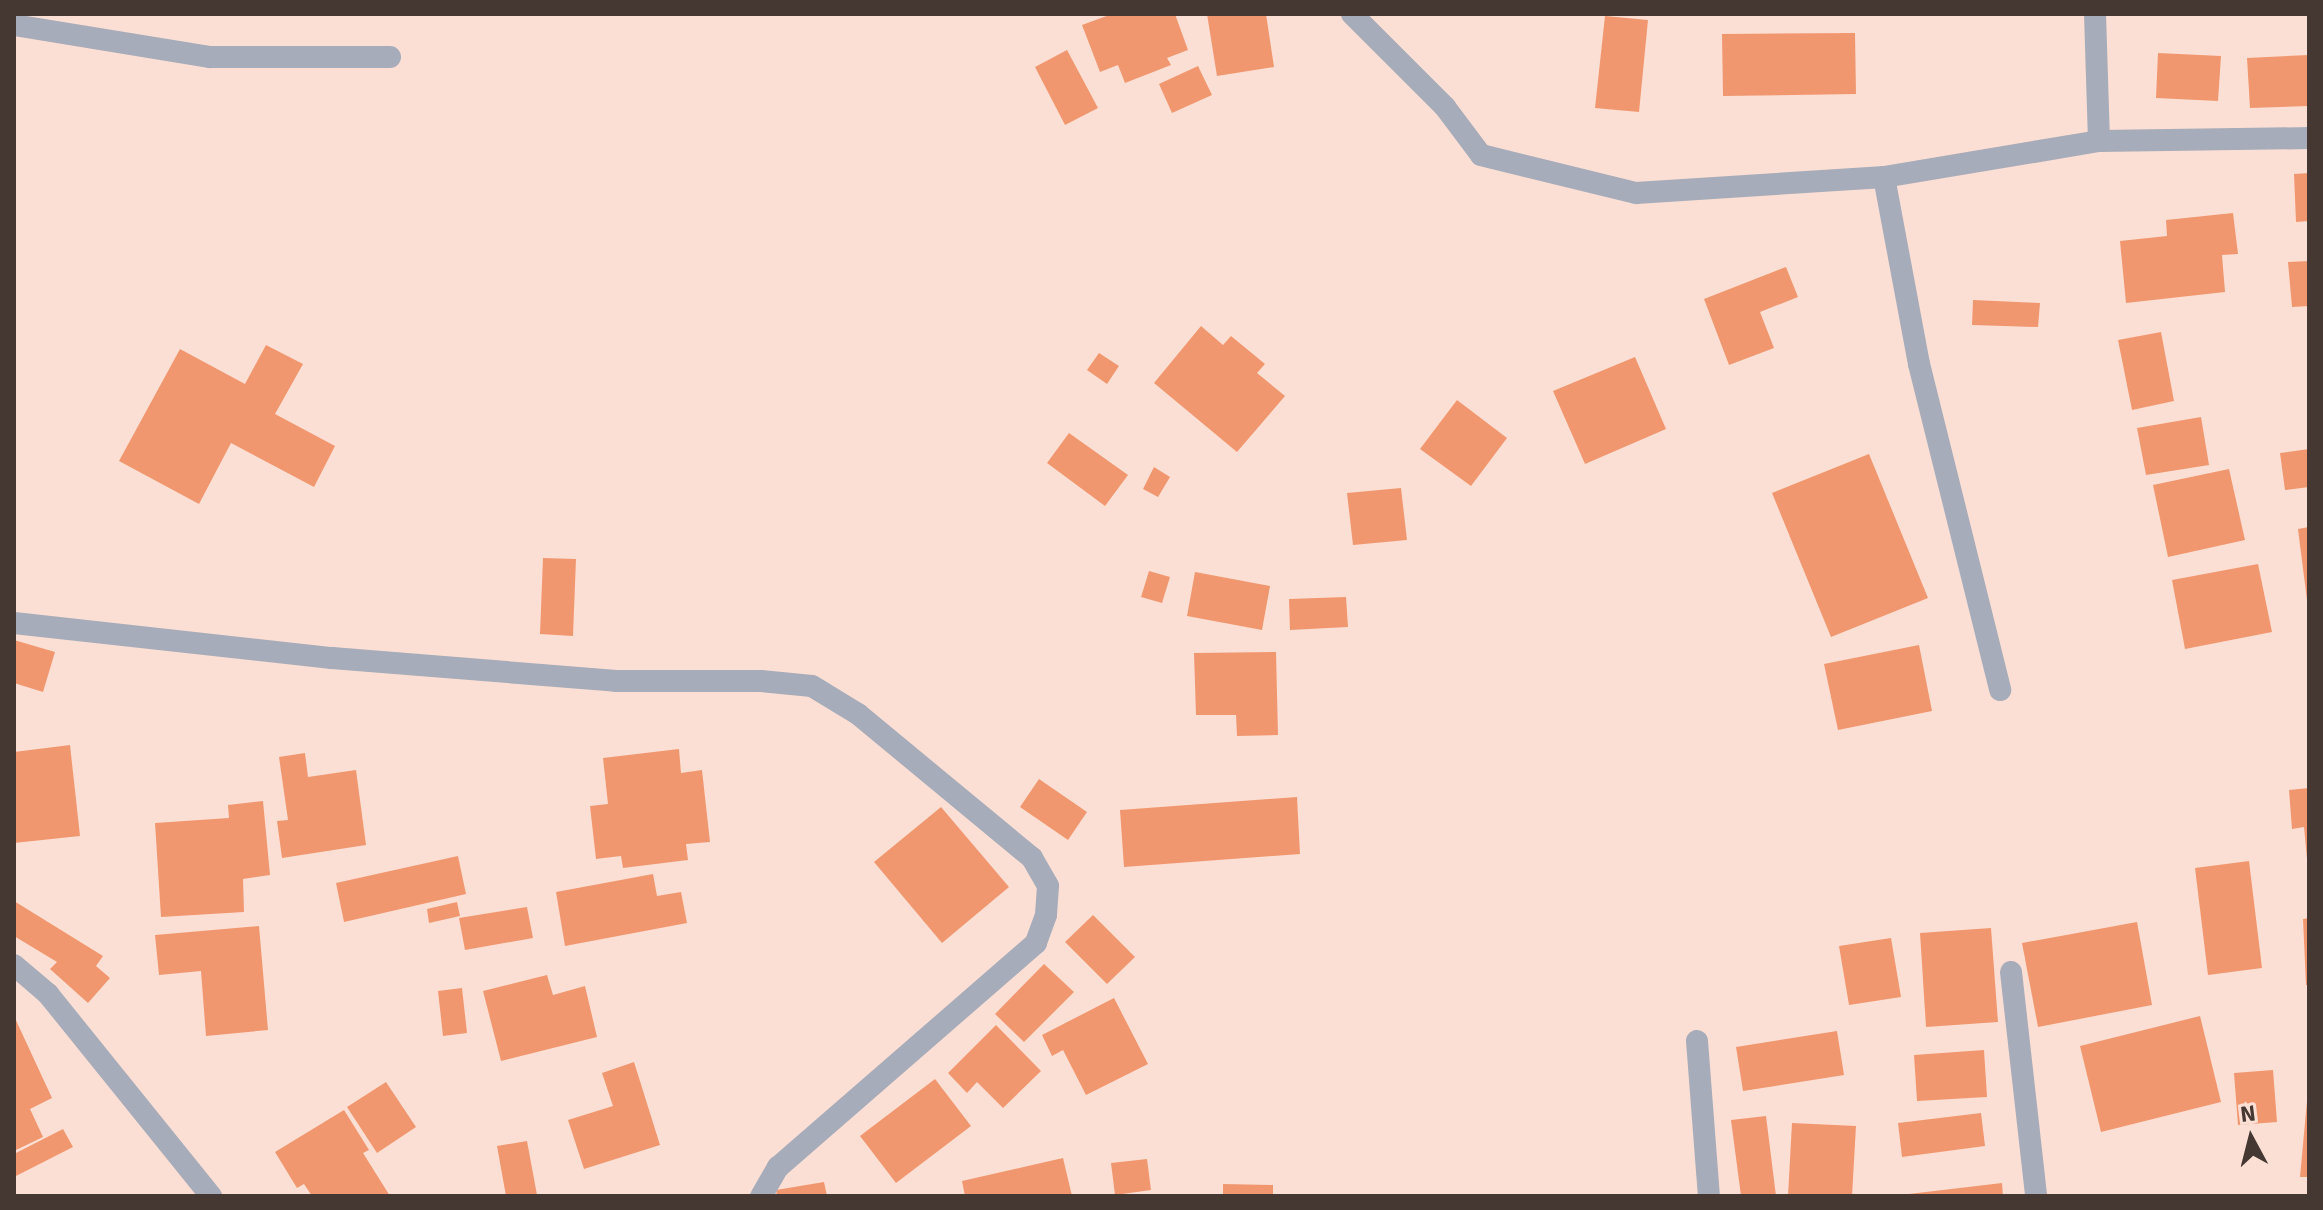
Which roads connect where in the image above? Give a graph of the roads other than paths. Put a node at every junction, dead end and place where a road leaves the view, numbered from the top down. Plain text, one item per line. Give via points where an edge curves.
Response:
1 (17, 14) edge
2 (1352, 14) edge
3 (2095, 14) edge
4 (14, 26) edge
5 (390, 57) dead end
6 (2309, 138) edge
7 (2099, 141) junction
8 (1884, 177) junction
9 (14, 623) edge
10 (2000, 690) dead end
11 (14, 965) edge
12 (2011, 972) dead end
13 (1697, 1041) dead end
14 (211, 1196) edge
15 (761, 1196) edge
16 (1709, 1196) edge
17 (2036, 1196) edge

1 - 4 street
2 - 8 street via 1445,107 1481,155 1636,193
3 - 7 street
4 - 5 street via 210,57
6 - 7 street
7 - 8 street
8 - 10 street via 1919,364
9 - 15 street via 332,658 600,679 812,686 858,714 1032,858 1048,886 1046,915 1036,943 778,1167
11 - 14 street via 48,994
12 - 17 street
13 - 16 street

